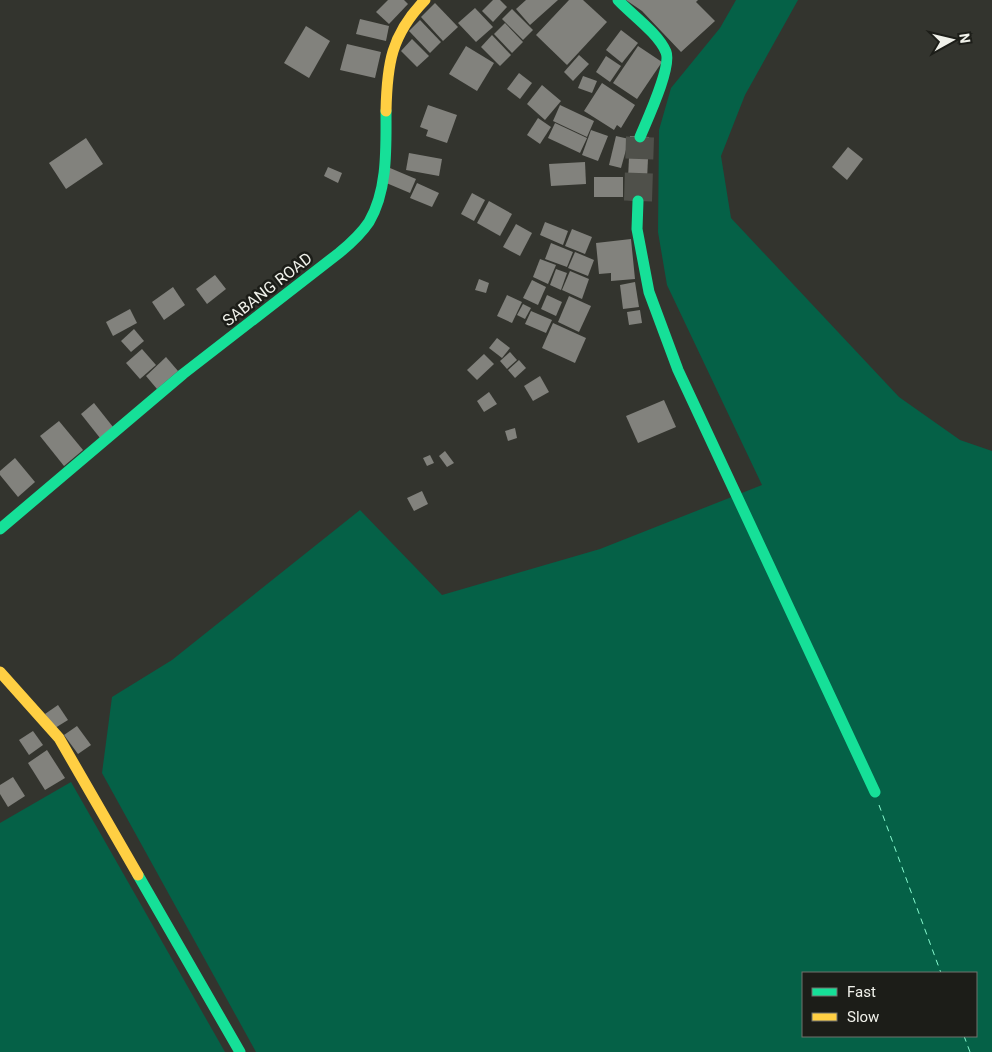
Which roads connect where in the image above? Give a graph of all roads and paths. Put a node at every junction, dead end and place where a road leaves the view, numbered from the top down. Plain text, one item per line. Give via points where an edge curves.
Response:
1 (425, 0) edge
2 (618, 0) edge
3 (640, 137) tunnel mouth
4 (638, 201) tunnel mouth
5 (0, 529) edge
6 (0, 672) edge
7 (874, 792) dead end
8 (240, 1052) edge

1 - 5 street, SABANG ROAD via 401,28 392,50 380,196 360,234 183,374
2 - 3 street via 667,53 665,73
4 - 7 street via 637,229 649,292 678,370
6 - 8 street via 59,738

